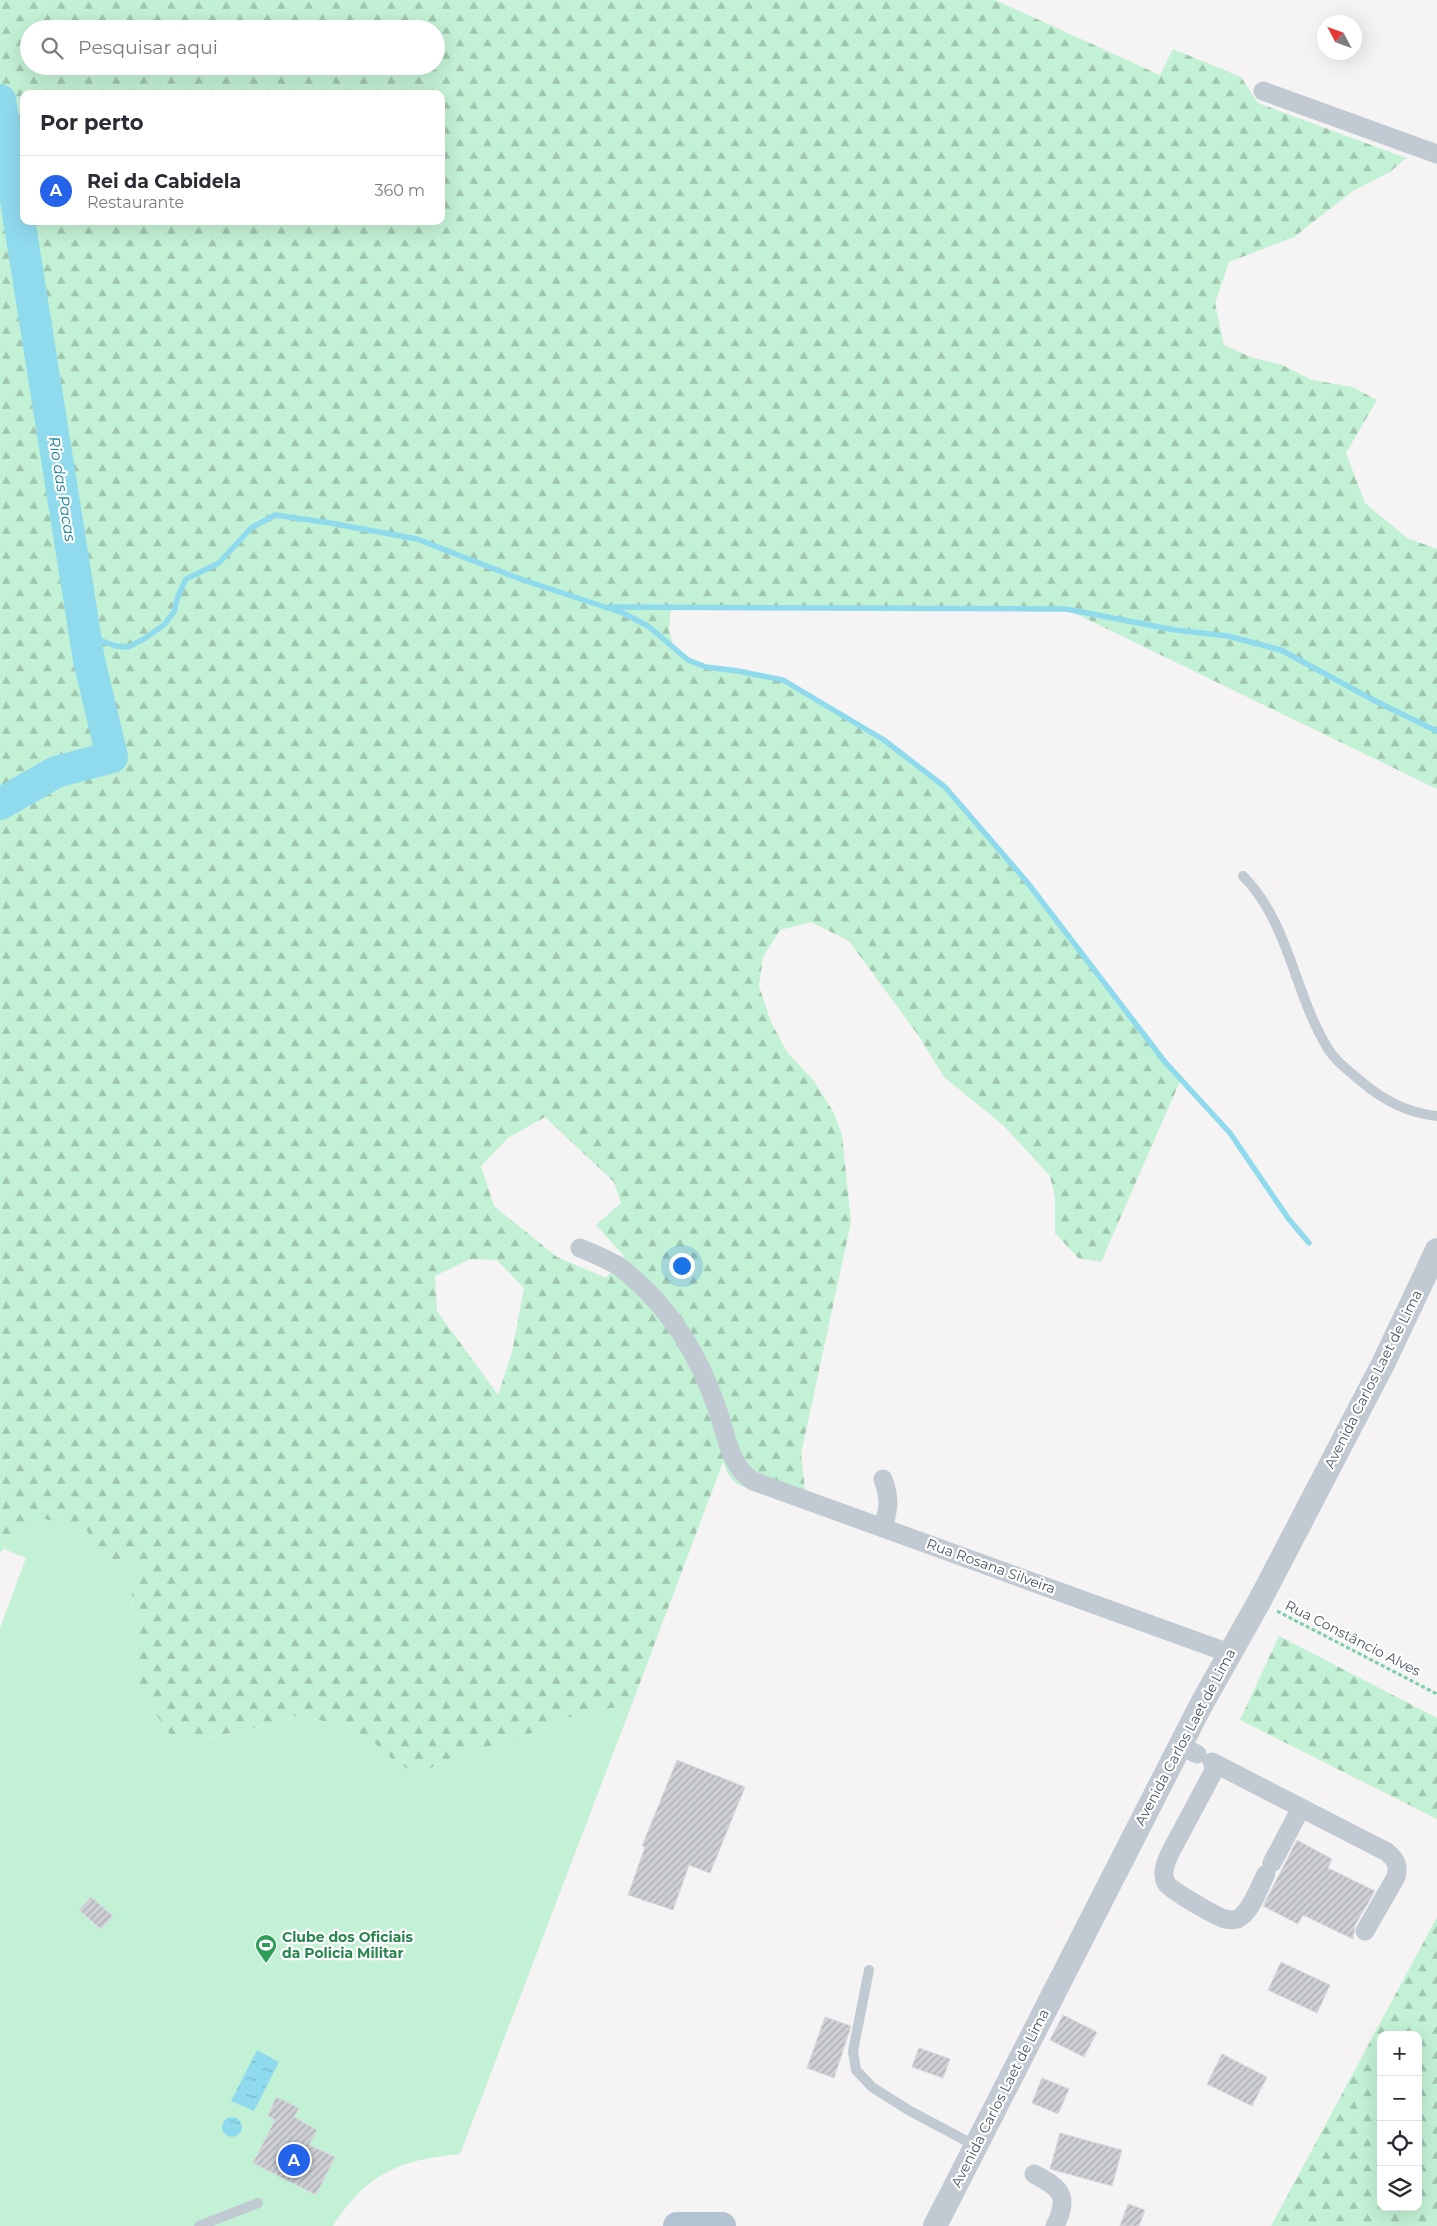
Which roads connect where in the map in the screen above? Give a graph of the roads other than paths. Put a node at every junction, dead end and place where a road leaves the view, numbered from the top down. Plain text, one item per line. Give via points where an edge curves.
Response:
1 (1263, 92) dead end
2 (1437, 154) edge
3 (1243, 876) dead end
4 (1437, 1116) edge
5 (580, 1248) dead end
6 (1437, 1250) edge
7 (883, 1480) dead end
8 (883, 1527) junction
9 (1229, 1654) junction
10 (1201, 1757) junction
11 (1301, 1808) junction
12 (1365, 1931) dead end
13 (869, 1970) dead end
14 (976, 2146) junction
15 (1034, 2174) dead end
16 (258, 2203) dead end
17 (199, 2226) edge
18 (677, 2226) edge
19 (722, 2226) edge
20 (935, 2226) edge
21 (1055, 2226) edge

1 - 2 street
3 - 4 lane via 1264,900 1328,1049 1370,1090 1394,1105 1419,1114
5 - 8 street, Rua Rosana Silveira via 616,1264 636,1281 681,1335 702,1368 735,1464 743,1475
6 - 9 street, Avenida Carlos Laet de Lima via 1383,1364
7 - 8 street via 889,1504
8 - 9 street, Rua Rosana Silveira
9 - 10 street, Avenida Carlos Laet de Lima
10 - 11 street
10 - 11 street via 1164,1876 1166,1884 1176,1893 1226,1920 1235,1920 1243,1915
10 - 14 street, Avenida Carlos Laet de Lima
11 - 12 street via 1395,1859 1396,1877
13 - 14 lane via 853,2051 856,2070 872,2087
14 - 20 street, Avenida Carlos Laet de Lima
15 - 21 street via 1060,2192 1063,2201
16 - 17 lane
18 - 19 main road

